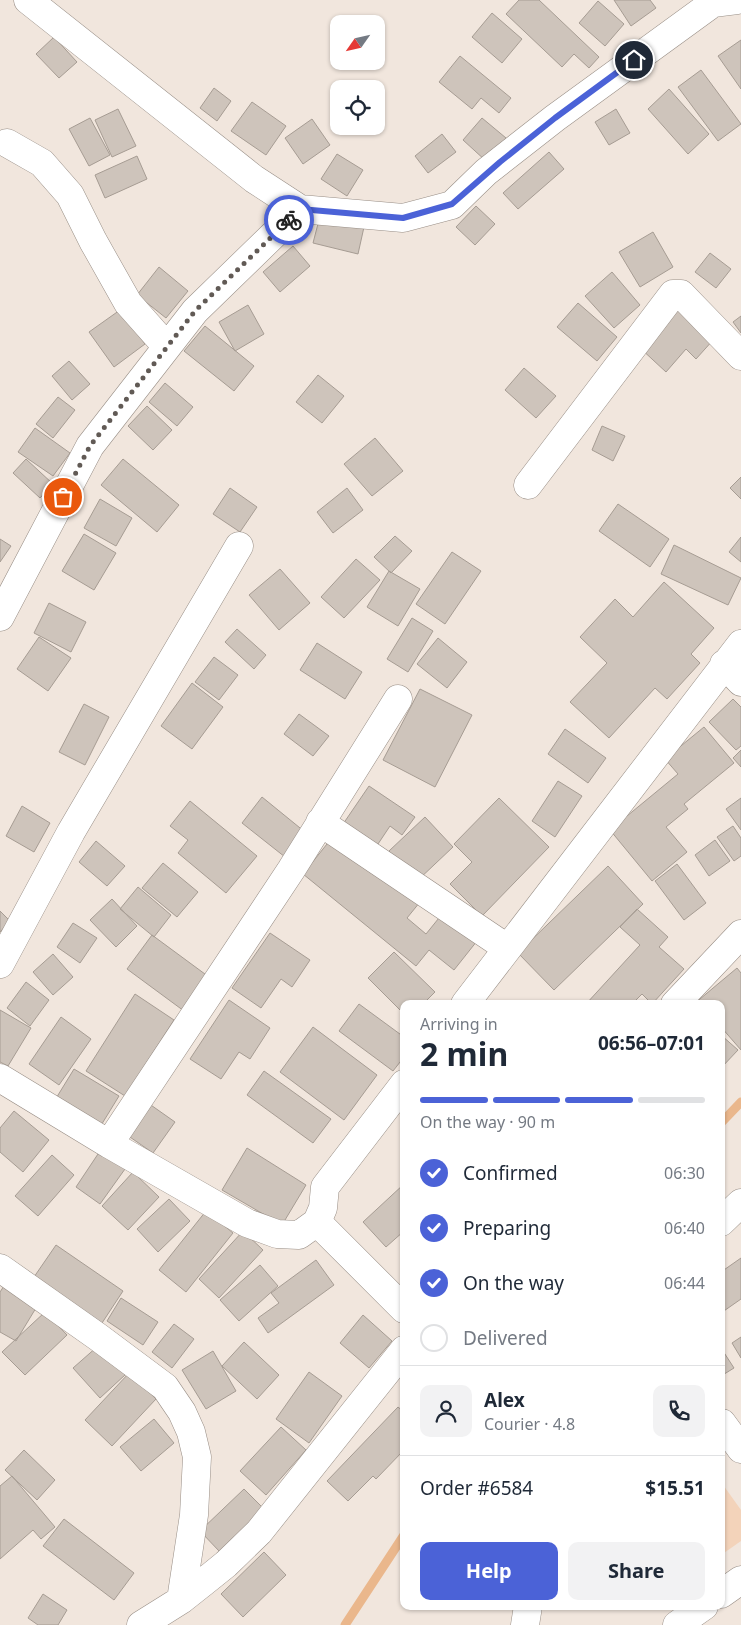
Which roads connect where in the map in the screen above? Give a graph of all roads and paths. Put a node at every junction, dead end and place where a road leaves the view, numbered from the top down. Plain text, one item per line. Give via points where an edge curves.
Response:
1 (28, 0) edge
2 (721, 1) edge
3 (8, 143) dead end
4 (300, 209) junction
5 (167, 348) junction
6 (741, 356) edge
7 (528, 485) dead end
8 (239, 546) dead end
9 (0, 617) edge
10 (736, 663) edge
11 (398, 699) dead end
12 (320, 822) junction
13 (741, 934) edge
14 (508, 948) junction
15 (0, 964) edge
16 (468, 1000) edge
17 (679, 1000) edge
18 (0, 1078) edge
19 (400, 1089) edge
20 (109, 1144) junction
21 (741, 1203) edge
22 (725, 1218) edge
23 (317, 1222) junction
24 (0, 1268) edge
25 (400, 1305) edge
26 (400, 1355) edge
27 (728, 1419) edge
28 (741, 1449) edge
29 (741, 1580) edge
30 (725, 1591) edge
31 (181, 1600) junction
32 (527, 1610) edge
33 (698, 1610) edge
34 (141, 1625) edge
35 (525, 1625) edge
36 (677, 1625) edge

1 - 4 street via 254,179
2 - 4 street via 555,118 486,172 452,204 403,218
3 - 5 street via 42,163 70,195 128,303
4 - 5 street via 195,311
5 - 9 street via 90,446
6 - 7 street via 681,294 672,294
8 - 15 street via 71,832
10 - 14 street
11 - 12 street
12 - 14 street
12 - 20 street
13 - 17 street
14 - 16 street
18 - 20 street
19 - 23 street via 325,1187 323,1208
20 - 23 street via 247,1224 277,1234 299,1235
21 - 22 street
23 - 25 street
24 - 31 street via 165,1387 182,1412 197,1457 194,1515
26 - 31 street via 259,1532
27 - 28 street
29 - 30 street
31 - 34 street
32 - 35 street
33 - 36 street

